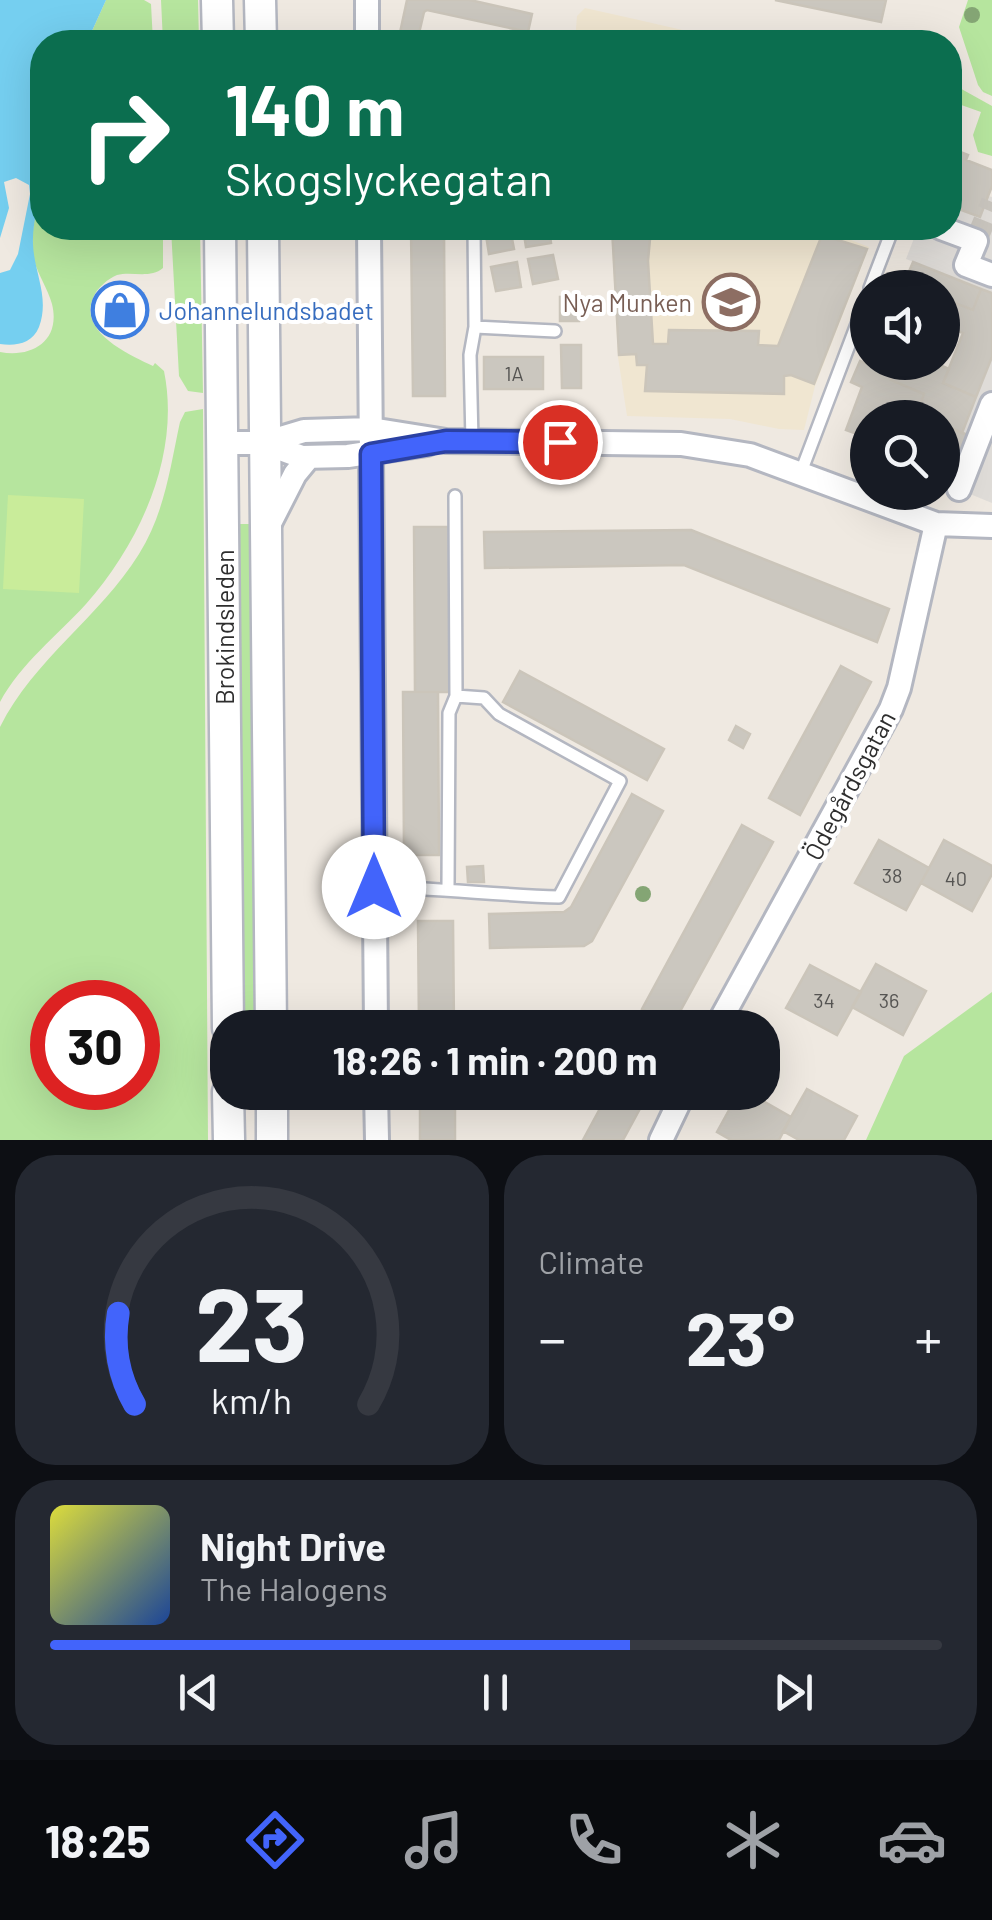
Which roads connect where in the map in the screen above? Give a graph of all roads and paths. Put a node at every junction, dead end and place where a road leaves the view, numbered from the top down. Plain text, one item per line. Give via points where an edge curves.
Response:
1 (217, 0) edge
2 (260, 0) edge
3 (367, 0) edge
4 (218, 30) edge
5 (260, 30) edge
6 (367, 30) edge
7 (962, 236) tunnel mouth
8 (220, 240) edge
9 (263, 240) edge
10 (370, 240) edge
11 (474, 240) edge
12 (889, 240) edge
13 (877, 270) edge
14 (992, 276) edge
15 (475, 327) junction
16 (554, 331) dead end
17 (850, 343) edge
18 (992, 404) edge
19 (371, 429) junction
20 (446, 441) junction
21 (472, 441) junction
22 (264, 443) junction
23 (223, 444) junction
24 (371, 454) junction
25 (309, 457) junction
26 (801, 472) junction
27 (960, 486) edge
28 (456, 496) dead end
29 (936, 524) junction
30 (992, 526) edge
31 (265, 533) junction
32 (456, 696) junction
33 (374, 887) junction
34 (448, 888) junction
35 (228, 1010) edge
36 (271, 1010) edge
37 (376, 1010) edge
38 (726, 1010) edge
39 (228, 1110) edge
40 (272, 1110) edge
41 (376, 1110) edge
42 (675, 1110) edge
43 (229, 1140) edge
44 (272, 1140) edge
45 (377, 1140) edge
46 (661, 1140) edge

1 - 4 main road
2 - 5 main road
3 - 6 street
7 - 14 street via 976,241 966,265
8 - 23 main road, Brokindsleden
9 - 22 main road, Brokindsleden
10 - 19 street
11 - 15 lane
12 - 13 lane
15 - 16 lane
15 - 21 lane
17 - 26 lane
18 - 27 street
19 - 20 street
19 - 22 street via 304,430
19 - 24 street
20 - 21 street
20 - 24 street
21 - 26 street via 681,444
22 - 23 street
22 - 25 street
22 - 31 main road, Brokindsleden
23 - 35 main road, Brokindsleden
24 - 25 street
24 - 33 street
25 - 31 street, Brokindsleden
26 - 29 street
28 - 32 lane
29 - 30 street
29 - 38 street, Ödegårdsgatan via 892,708
31 - 36 main road, Brokindsleden
32 - 34 lane via 449,714
32 - 34 lane via 484,698 499,714 620,780 559,897
33 - 34 lane
33 - 37 street
39 - 43 main road
40 - 44 main road
41 - 45 street
42 - 46 street

